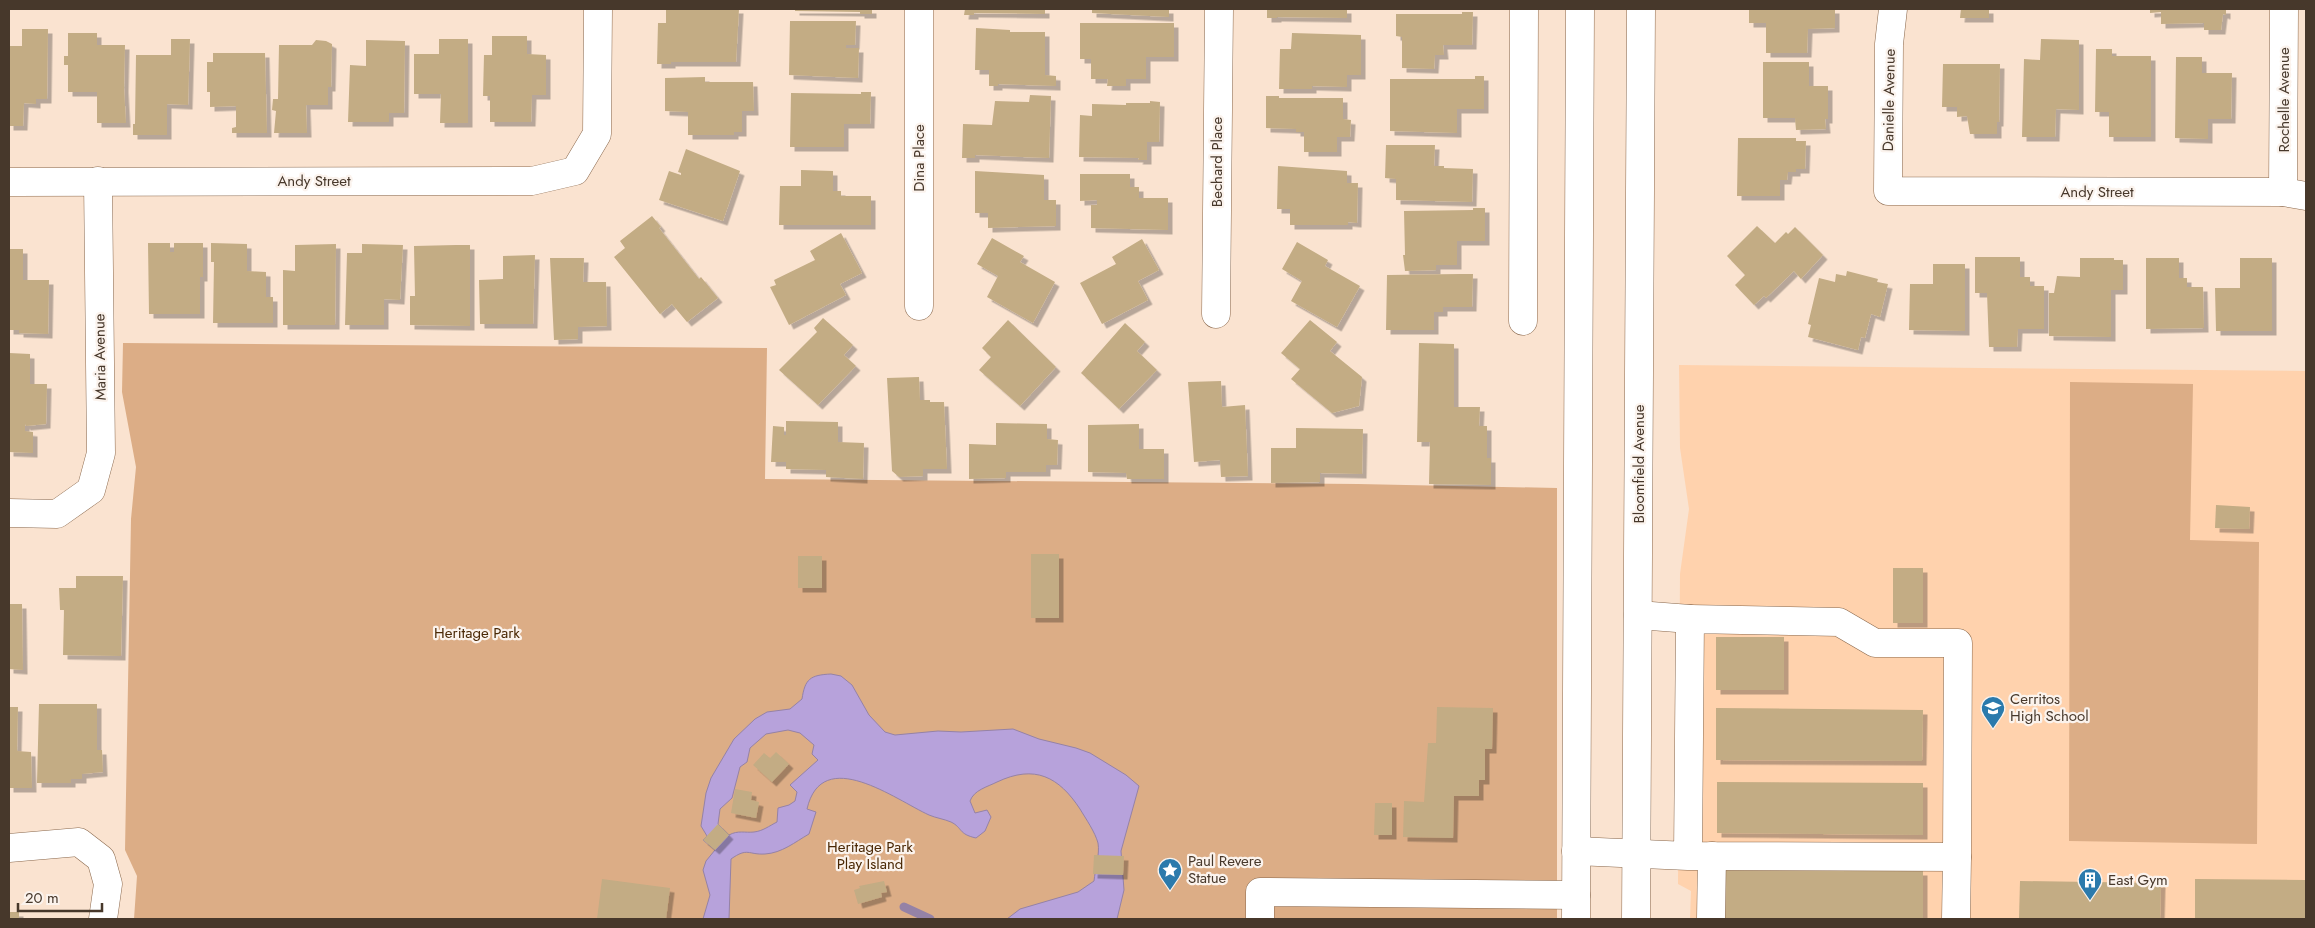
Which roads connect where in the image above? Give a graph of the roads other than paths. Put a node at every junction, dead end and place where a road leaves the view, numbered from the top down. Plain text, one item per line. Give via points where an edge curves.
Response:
1 (598, 9) edge
2 (919, 9) edge
3 (1218, 9) edge
4 (1524, 9) edge
5 (1580, 9) edge
6 (1641, 9) edge
7 (1893, 9) edge
8 (2284, 9) edge
9 (98, 181) junction
10 (9, 182) edge
11 (1888, 191) joint
12 (2295, 194) edge
13 (919, 306) dead end
14 (1216, 314) dead end
15 (1523, 321) dead end
16 (9, 513) edge
17 (1638, 615) junction
18 (1690, 619) junction
19 (9, 848) edge
20 (1576, 851) junction
21 (1637, 853) junction
22 (1700, 856) junction
23 (1957, 857) junction
24 (1576, 907) edge
25 (103, 919) edge
26 (1260, 919) edge
27 (1636, 919) edge
28 (1711, 919) edge
29 (1956, 919) edge

1 - 9 street, Andy Street via 597,134 575,171 532,181
2 - 13 street, Dina Place
3 - 14 street, Bechard Place
4 - 15 street
5 - 20 street
6 - 17 street, Bloomfield Avenue
7 - 11 street, Danielle Avenue via 1889,44
8 - 12 street, Rochelle Avenue
9 - 10 street, Andy Street
9 - 16 street, Maria Avenue via 101,453 91,490 57,514
11 - 12 street, Andy Street
17 - 18 street
17 - 21 street, Bloomfield Avenue
18 - 22 street
18 - 23 street via 1839,622 1875,643 1958,643
19 - 25 street via 79,842 101,859 108,884
20 - 21 street
20 - 24 street
21 - 22 street
21 - 27 street, Bloomfield Avenue
22 - 23 street
22 - 28 street
23 - 29 street
24 - 26 street via 1260,892

